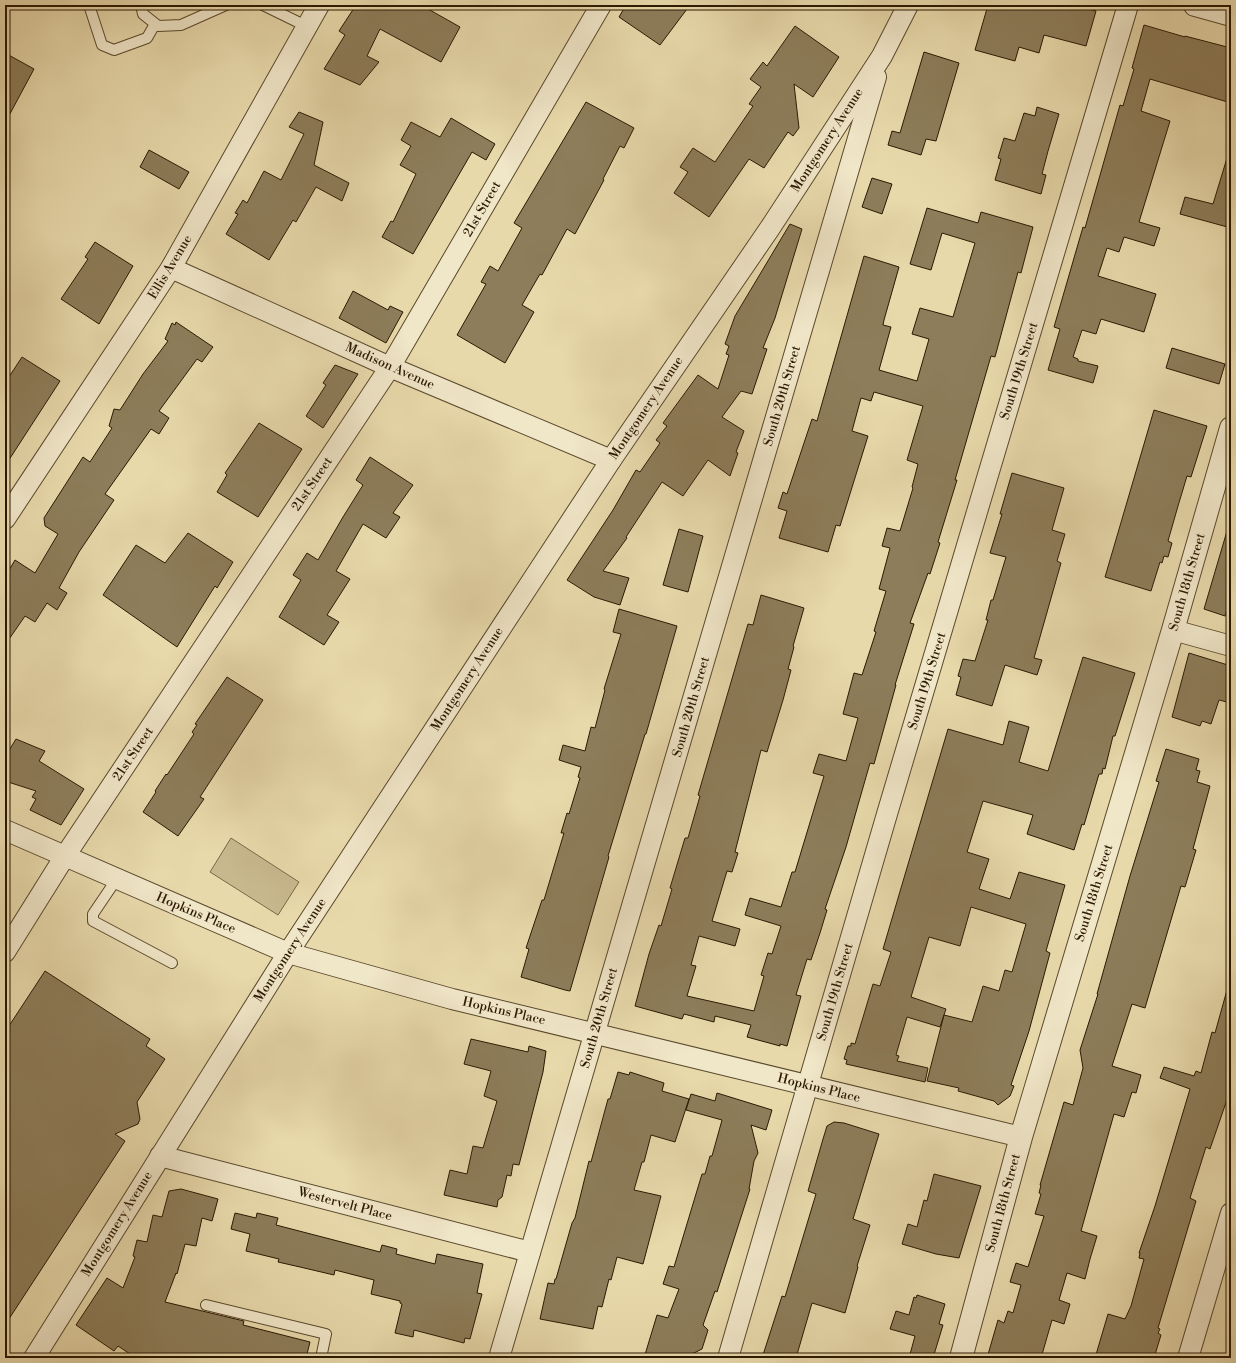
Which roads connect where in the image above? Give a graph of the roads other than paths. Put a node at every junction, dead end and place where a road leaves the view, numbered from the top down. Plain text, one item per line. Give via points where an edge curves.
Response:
1 (88, 5) edge
2 (141, 5) edge
3 (226, 5) edge
4 (263, 5) edge
5 (319, 5) edge
6 (601, 5) edge
7 (908, 5) edge
8 (1128, 5) edge
9 (1195, 5) edge
10 (1231, 15) edge
11 (155, 24) junction
12 (306, 26) junction
13 (882, 56) junction
14 (171, 268) junction
15 (390, 367) junction
16 (1231, 428) edge
17 (611, 460) junction
18 (5, 519) edge
19 (1173, 630) junction
20 (1231, 646) edge
21 (5, 830) edge
22 (65, 856) junction
23 (116, 880) junction
24 (5, 952) edge
25 (288, 952) junction
26 (172, 963) dead end
27 (595, 1032) junction
28 (808, 1086) junction
29 (1021, 1137) junction
30 (160, 1156) junction
31 (1231, 1213) edge
32 (530, 1252) junction
33 (206, 1305) dead end
34 (34, 1358) edge
35 (321, 1358) edge
36 (499, 1358) edge
37 (728, 1358) edge
38 (961, 1358) edge
39 (1188, 1358) edge

1 - 11 lane via 102,45 114,50 147,38
2 - 11 lane via 143,14
3 - 11 lane via 181,25
4 - 12 lane
5 - 12 street, Ellis Avenue
6 - 15 street, 21st Street
7 - 13 street, Montgomery Avenue
8 - 28 street, South 19th Street
9 - 10 street
12 - 14 street, Ellis Avenue
13 - 17 street, Montgomery Avenue via 770,228
13 - 27 street, South 20th Street
14 - 15 street, Madison Avenue
14 - 18 street, Ellis Avenue
15 - 17 street, Madison Avenue
15 - 22 street, 21st Street
16 - 19 street, South 18th Street
17 - 25 street, Montgomery Avenue
19 - 20 street
19 - 29 street, South 18th Street
21 - 22 street, Hopkins Place
22 - 23 street, Hopkins Place
22 - 24 street, 21st Street
23 - 25 street, Hopkins Place
23 - 26 lane via 93,914 93,921
25 - 27 street, Hopkins Place via 452,999
25 - 30 street, Montgomery Avenue
27 - 28 street, Hopkins Place
27 - 32 street, South 20th Street
28 - 29 street, Hopkins Place
28 - 37 street, South 19th Street
29 - 38 street, South 18th Street
30 - 32 street, Westervelt Place
30 - 34 street, Montgomery Avenue
31 - 39 street
32 - 36 street, South 20th Street
33 - 35 lane via 326,1334

